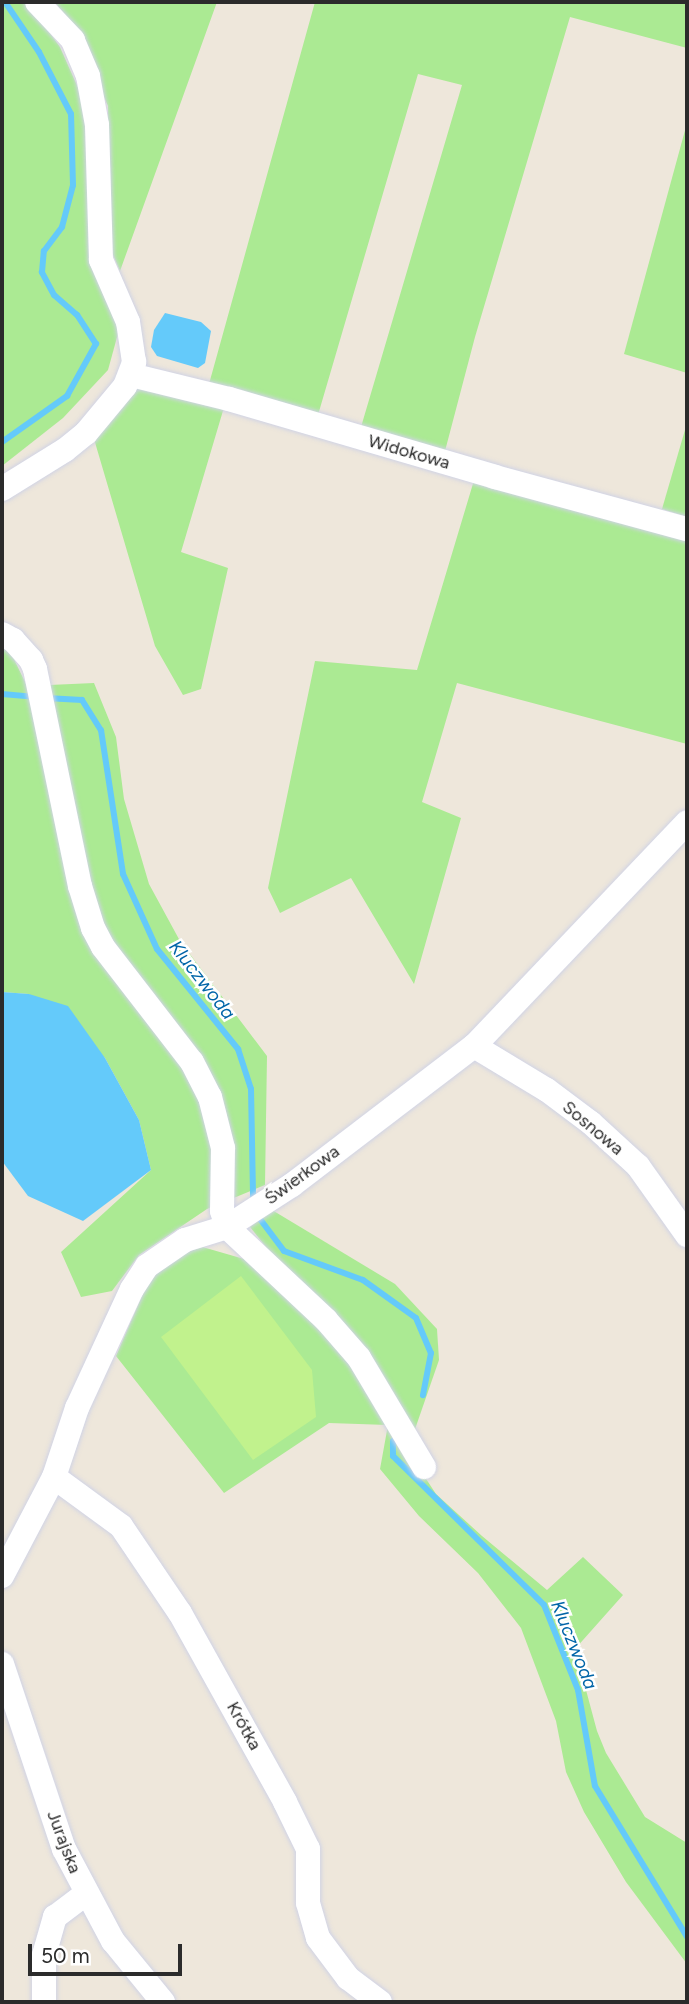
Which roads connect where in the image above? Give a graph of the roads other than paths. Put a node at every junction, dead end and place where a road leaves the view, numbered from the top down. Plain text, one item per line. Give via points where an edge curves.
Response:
1 (37, 2) edge
2 (131, 375) junction
3 (2, 489) edge
4 (687, 529) edge
5 (2, 634) edge
6 (687, 822) edge
7 (474, 1046) junction
8 (227, 1227) junction
9 (687, 1235) edge
10 (424, 1467) dead end
11 (54, 1477) junction
12 (2, 1576) edge
13 (2, 1664) edge
14 (86, 1894) junction
15 (44, 2002) edge
16 (163, 2002) edge
17 (380, 2002) edge

1 - 2 street via 73,40 88,76 97,125 101,260 128,322 134,348
2 - 3 street via 86,433
2 - 4 street, Widokowa
5 - 8 street via 31,660 93,928 192,1062 211,1097 223,1148 222,1212
6 - 7 street, Świerkowa
7 - 8 street, Świerkowa via 320,1165
7 - 9 street, Sosnowa via 591,1123 638,1166
8 - 10 street via 326,1320 359,1358
8 - 11 street, Świerkowa via 185,1240 147,1266 77,1408
11 - 12 street, Świerkowa
11 - 17 street, Krótka via 121,1526 180,1613 308,1849 308,1903 318,1938 348,1978
13 - 14 street, Jurajska via 64,1849
14 - 15 street via 55,1917 44,1955
14 - 16 street, Jurajska via 113,1941

